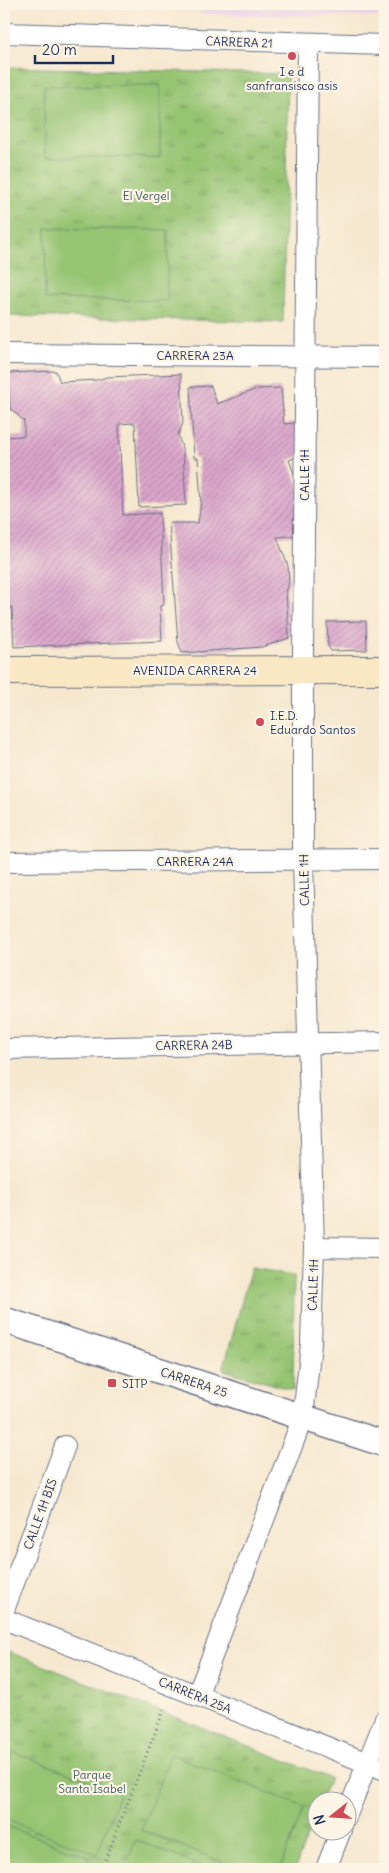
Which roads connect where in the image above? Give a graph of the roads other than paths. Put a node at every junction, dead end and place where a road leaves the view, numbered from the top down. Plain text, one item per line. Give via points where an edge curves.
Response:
1 (4, 33) edge
2 (308, 44) junction
3 (385, 45) edge
4 (4, 354) edge
5 (305, 356) junction
6 (385, 357) edge
7 (303, 670) junction
8 (385, 670) edge
9 (4, 671) edge
10 (385, 859) edge
11 (304, 860) junction
12 (4, 862) edge
13 (385, 1042) edge
14 (309, 1043) junction
15 (4, 1049) edge
16 (314, 1247) junction
17 (385, 1248) edge
18 (4, 1320) edge
19 (303, 1417) junction
20 (385, 1444) edge
21 (65, 1446) dead end
22 (4, 1610) edge
23 (4, 1619) edge
24 (196, 1696) junction
25 (385, 1719) edge
26 (376, 1767) edge
27 (356, 1800) edge
28 (337, 1840) edge
29 (326, 1869) edge

1 - 2 street, CARRERA 21
2 - 3 street, CARRERA 21
2 - 5 street, CALLE 1H
4 - 5 street, CARRERA 23A
5 - 6 street, CARRERA 23A
5 - 7 street, CALLE 1H
7 - 8 main road, AVENIDA CARRERA 24
7 - 9 main road, AVENIDA CARRERA 24
7 - 11 street, CALLE 1H
10 - 11 street, CARRERA 24A
11 - 12 street, CARRERA 24A
11 - 14 street, CALLE 1H
13 - 14 street, CARRERA 24B
14 - 15 street, CARRERA 24B
14 - 16 street, CALLE 1H
16 - 17 street
16 - 19 street, CALLE 1H via 311,1344
18 - 19 street, CARRERA 25
19 - 20 street, CARRERA 25
19 - 24 street, CALLE 1H
21 - 22 street, CALLE 1H BIS
23 - 24 street, CARRERA 25A
24 - 26 street, CARRERA 25A
25 - 26 street
26 - 27 street
28 - 29 street

